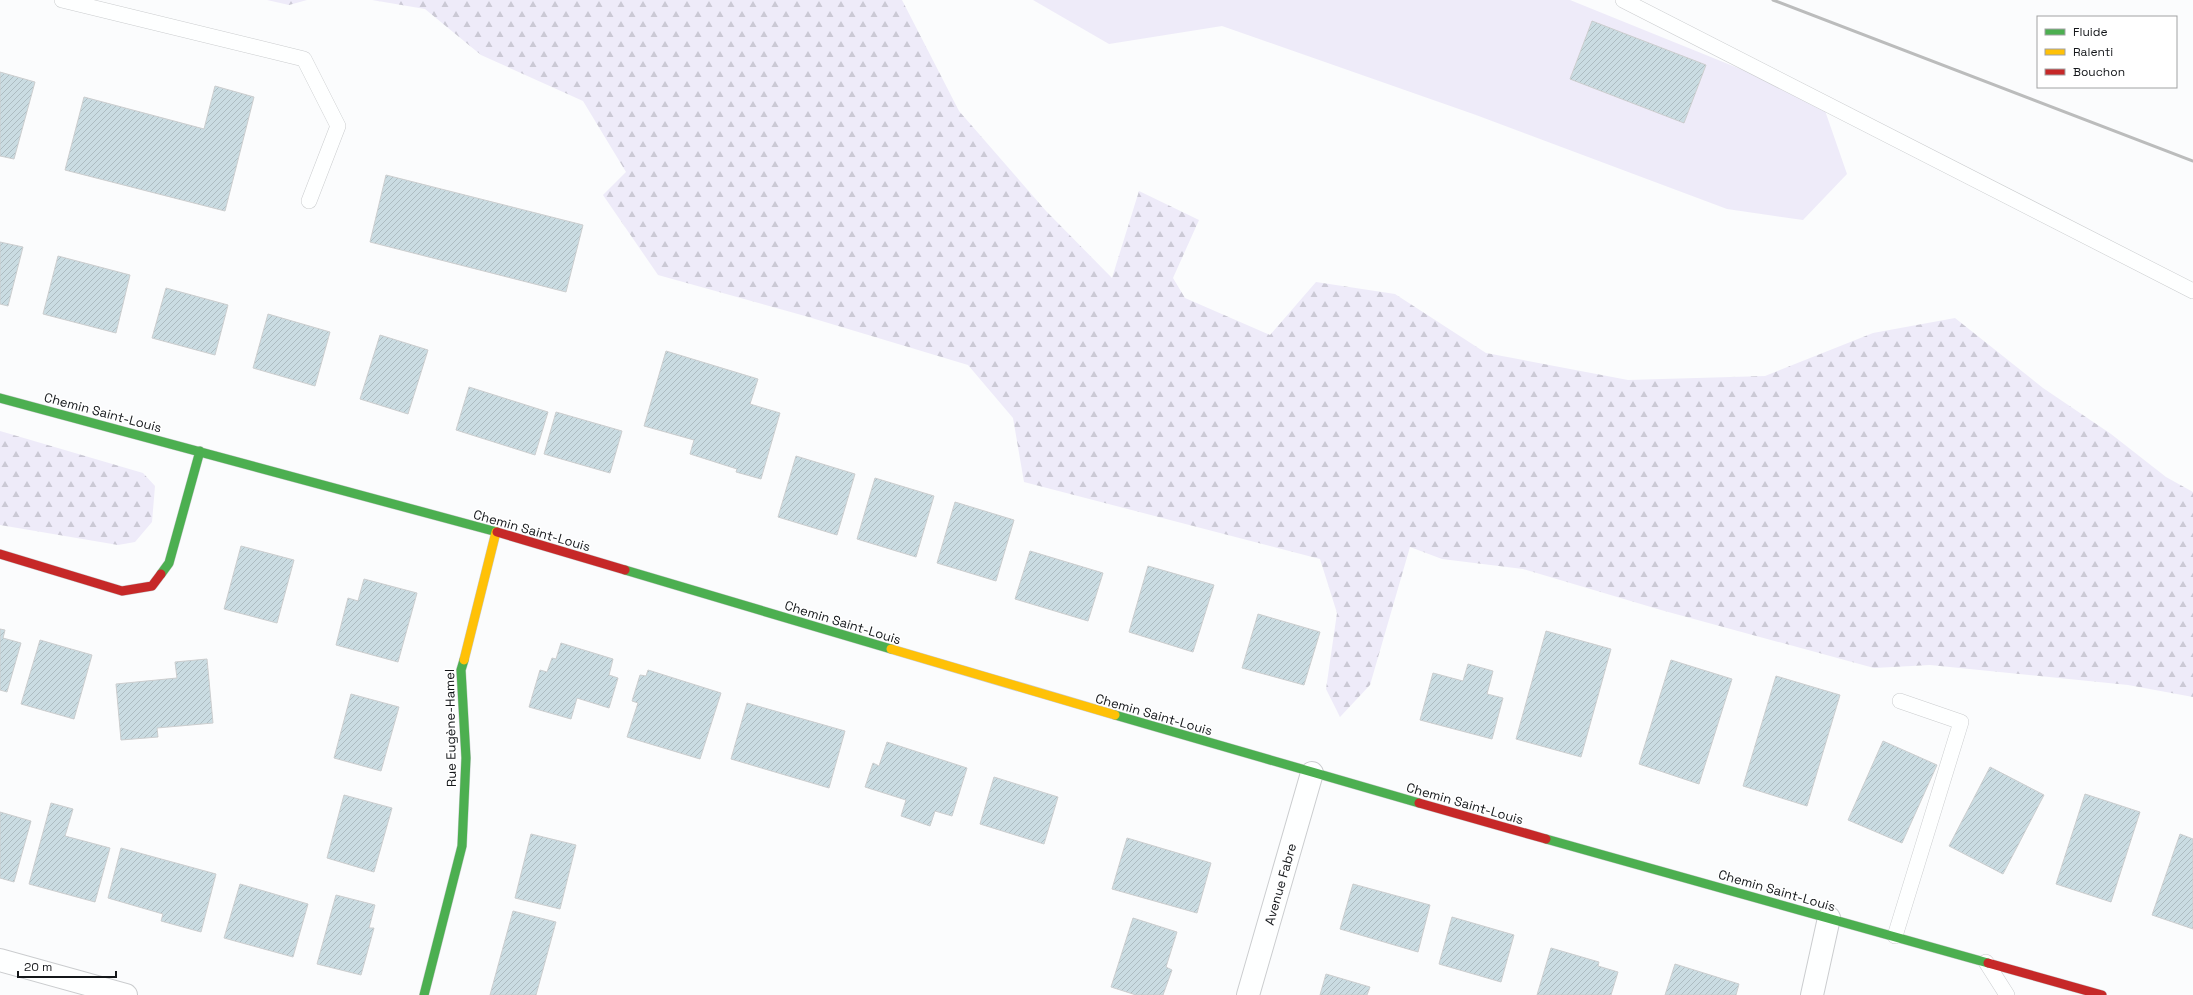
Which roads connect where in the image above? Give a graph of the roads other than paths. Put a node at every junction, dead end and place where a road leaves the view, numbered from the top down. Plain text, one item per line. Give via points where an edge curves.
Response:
1 (62, 0) edge
2 (1623, 0) edge
3 (309, 201) dead end
4 (2193, 292) edge
5 (0, 398) edge
6 (200, 451) junction
7 (496, 532) junction
8 (0, 554) edge
9 (1900, 701) dead end
10 (1312, 773) junction
11 (1829, 918) junction
12 (1895, 936) junction
13 (0, 960) edge
14 (1986, 962) junction
15 (126, 995) edge
16 (424, 995) edge
17 (1248, 995) edge
18 (1812, 995) edge
19 (2007, 995) edge
20 (2102, 995) edge

1 - 3 lane via 304,59 338,126
2 - 4 lane
5 - 6 street, Chemin Saint-Louis
6 - 7 street, Chemin Saint-Louis
6 - 8 street via 169,564 152,586 122,591
7 - 10 street, Chemin Saint-Louis
7 - 16 street, Rue Eugène-Hamel via 461,670 466,758 462,846
9 - 12 lane via 1961,722
10 - 11 street, Chemin Saint-Louis
10 - 17 street, Avenue Fabre
11 - 12 street, Chemin Saint-Louis
11 - 18 street
12 - 14 street, Chemin Saint-Louis
13 - 15 street
14 - 19 lane
14 - 20 street, Chemin Saint-Louis

